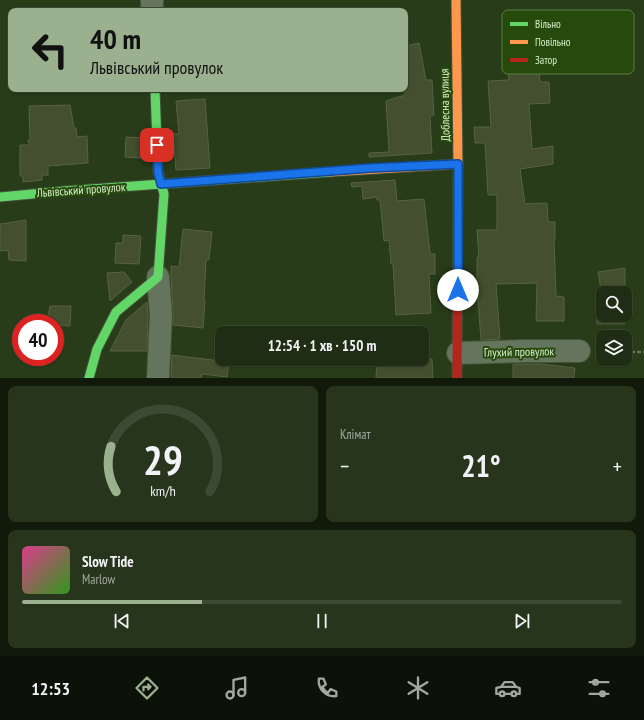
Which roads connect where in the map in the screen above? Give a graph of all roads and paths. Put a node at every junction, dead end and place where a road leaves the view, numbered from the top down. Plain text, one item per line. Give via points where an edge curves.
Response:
1 (456, 0) edge
2 (155, 92) edge
3 (458, 164) junction
4 (161, 184) junction
5 (0, 197) edge
6 (158, 277) junction
7 (579, 351) dead end
8 (632, 352) edge
9 (644, 352) edge
10 (458, 353) junction
11 (89, 378) edge
12 (158, 378) edge
13 (457, 378) edge

1 - 3 street, Доблесна вулиця
2 - 4 street via 158,172
3 - 4 street, Львівський провулок
3 - 10 street, Доблесна вулиця
4 - 5 street, Львівський провулок
4 - 6 street via 164,194
6 - 11 street via 116,312 97,349
6 - 12 street via 161,315
7 - 10 street, Глухий провулок
8 - 9 path
10 - 13 street, Доблесна вулиця

